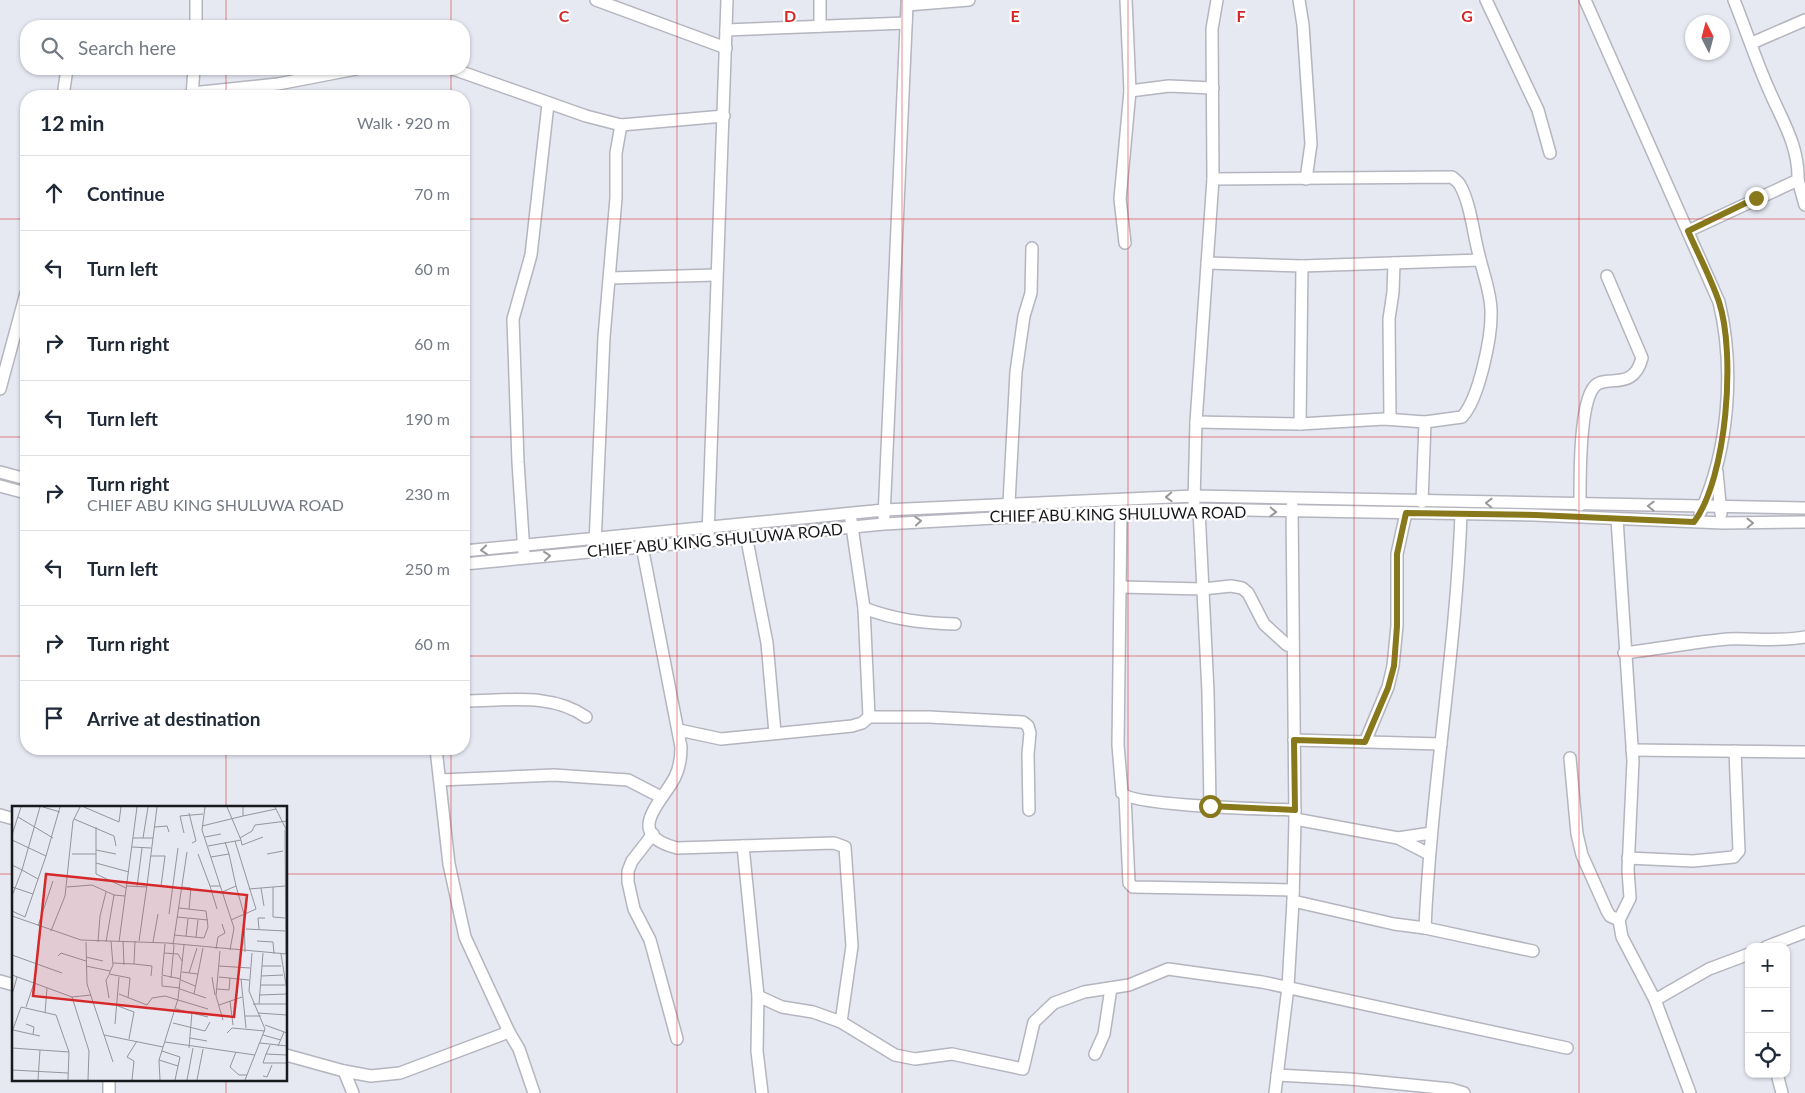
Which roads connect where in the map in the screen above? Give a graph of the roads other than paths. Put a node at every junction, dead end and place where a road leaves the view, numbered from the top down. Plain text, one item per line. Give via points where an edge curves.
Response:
1 (196, 0) edge
2 (596, 0) edge
3 (727, 0) edge
4 (820, 0) edge
5 (969, 0) edge
6 (1126, 0) edge
7 (1217, 0) edge
8 (1299, 0) edge
9 (1486, 0) edge
10 (1585, 0) edge
11 (1734, 0) edge
12 (907, 2) edge
13 (196, 20) edge
14 (1805, 20) edge
15 (906, 23) junction
16 (820, 26) junction
17 (726, 30) junction
18 (1752, 43) junction
19 (726, 48) junction
20 (66, 75) edge
21 (194, 75) edge
22 (325, 75) edge
23 (469, 75) edge
24 (1213, 88) junction
25 (65, 90) edge
26 (192, 90) edge
27 (231, 90) edge
28 (1130, 91) junction
29 (548, 104) junction
30 (724, 116) junction
31 (621, 126) junction
32 (1550, 153) dead end
33 (1801, 172) edge
34 (1213, 179) junction
35 (1306, 179) junction
36 (1805, 205) edge
37 (1688, 231) junction
38 (1125, 242) dead end
39 (1032, 248) dead end
40 (1480, 260) junction
41 (1207, 263) junction
42 (1394, 263) junction
43 (1302, 266) junction
44 (716, 276) junction
45 (1607, 276) dead end
46 (610, 278) junction
47 (20, 316) edge
48 (0, 389) edge
49 (1390, 419) junction
50 (1196, 422) junction
51 (1425, 422) junction
52 (1300, 424) junction
53 (0, 472) edge
54 (20, 477) edge
55 (0, 486) edge
56 (1714, 489) junction
57 (20, 491) edge
58 (1194, 496) junction
59 (1292, 499) junction
60 (1422, 502) junction
61 (1009, 503) junction
62 (1580, 505) junction
63 (1676, 507) junction
64 (1703, 507) junction
65 (1720, 508) junction
66 (1736, 508) junction
67 (1805, 508) edge
68 (884, 510) junction
69 (1196, 510) junction
70 (1121, 511) junction
71 (1292, 513) junction
72 (1406, 513) junction
73 (1461, 514) junction
74 (1617, 519) junction
75 (852, 521) junction
76 (1694, 522) junction
77 (1805, 522) edge
78 (884, 524) junction
79 (1723, 524) junction
80 (745, 531) junction
81 (708, 534) junction
82 (640, 535) junction
83 (595, 539) junction
84 (524, 546) junction
85 (642, 547) junction
86 (470, 550) edge
87 (596, 552) junction
88 (525, 559) junction
89 (470, 564) edge
90 (1121, 587) junction
91 (1203, 589) junction
92 (864, 608) junction
93 (955, 624) dead end
94 (1805, 637) edge
95 (1292, 646) junction
96 (1624, 653) junction
97 (470, 701) edge
98 (586, 717) dead end
99 (869, 718) junction
100 (679, 730) junction
101 (775, 733) junction
102 (1294, 740) junction
103 (1365, 742) junction
104 (1441, 744) junction
105 (1632, 750) junction
106 (1736, 751) junction
107 (1805, 752) edge
108 (437, 755) edge
109 (1570, 758) dead end
110 (440, 780) junction
111 (1124, 796) junction
112 (661, 797) junction
113 (1210, 806) junction
114 (1029, 810) dead end
115 (1295, 814) junction
116 (1431, 833) junction
117 (652, 834) junction
118 (1398, 838) junction
119 (743, 846) junction
120 (1429, 854) junction
121 (1628, 858) junction
122 (1293, 895) junction
123 (1619, 920) junction
124 (1425, 928) junction
125 (1805, 932) edge
126 (1776, 943) edge
127 (1533, 951) dead end
128 (1745, 956) edge
129 (1288, 987) junction
130 (1111, 988) junction
131 (758, 996) junction
132 (1656, 1000) junction
133 (839, 1019) junction
134 (508, 1032) junction
135 (676, 1039) dead end
136 (1567, 1048) dead end
137 (1094, 1054) dead end
138 (288, 1056) edge
139 (344, 1071) junction
140 (1277, 1075) junction
141 (1779, 1078) edge
142 (109, 1080) edge
143 (1426, 1090) edge
144 (109, 1093) edge
145 (353, 1093) edge
146 (534, 1093) edge
147 (762, 1093) edge
148 (1275, 1093) edge
149 (1464, 1093) edge
150 (1690, 1093) edge
151 (1782, 1093) edge

1 - 13 street
2 - 19 street
3 - 17 street
4 - 16 street
5 - 12 street
6 - 28 street
7 - 24 street via 1212,30
8 - 35 street via 1304,25 1311,144
9 - 32 street via 1538,110
10 - 37 street
11 - 18 street
12 - 15 street
14 - 18 street
15 - 16 street
15 - 68 street
16 - 17 street
17 - 19 street
18 - 33 street via 1768,89 1794,145
19 - 30 street
20 - 25 street
21 - 26 street
22 - 27 street
23 - 29 street
24 - 28 street via 1169,86
24 - 34 street
28 - 38 street via 1120,199
29 - 31 street
29 - 84 street via 531,255 513,319
30 - 31 street
30 - 44 street
31 - 46 street via 616,153
33 - 36 street
33 - 37 street
34 - 35 street
34 - 41 street
35 - 40 street via 1452,177 1463,190
37 - 56 street via 1719,302 1725,336 1728,392
39 - 61 street via 1031,293 1024,316 1016,372
40 - 42 street
40 - 51 street via 1491,322 1472,401 1462,417
41 - 43 street
41 - 50 street
42 - 43 street
42 - 49 street via 1388,319
43 - 52 street
44 - 46 street
44 - 81 street
45 - 62 street via 1642,358 1633,375 1622,382 1599,383 1588,398
46 - 83 street via 598,437
47 - 48 street
49 - 51 street
49 - 52 street
50 - 52 street
50 - 58 street
51 - 60 street
53 - 54 street
55 - 57 street
56 - 63 street
56 - 64 street
56 - 65 street
56 - 66 street
58 - 59 street
58 -> 61 street
58 - 69 street
59 - 60 street
59 - 71 street
62 -> 60 street
61 - 68 street
63 -> 62 street
63 - 64 street
64 - 65 street
64 - 76 street
65 - 66 street
65 - 79 street
66 - 67 street
68 - 75 street
68 - 78 street
69 - 70 street, CHIEF ABU KING SHULUWA ROAD
69 -> 71 street, CHIEF ABU KING SHULUWA ROAD
69 - 91 street
78 -> 70 street, CHIEF ABU KING SHULUWA ROAD
70 - 90 street
71 - 72 street, CHIEF ABU KING SHULUWA ROAD
71 - 95 street
72 - 73 street, CHIEF ABU KING SHULUWA ROAD
72 - 103 street via 1397,554 1394,666
73 - 74 street, CHIEF ABU KING SHULUWA ROAD
73 - 104 street via 1455,621
74 - 76 street, CHIEF ABU KING SHULUWA ROAD
74 - 96 street
75 - 78 street, CHIEF ABU KING SHULUWA ROAD
75 - 80 street, CHIEF ABU KING SHULUWA ROAD
75 - 92 street
76 - 79 street, CHIEF ABU KING SHULUWA ROAD
79 -> 77 street, CHIEF ABU KING SHULUWA ROAD
80 - 81 street, CHIEF ABU KING SHULUWA ROAD
80 - 101 street via 767,643
81 - 82 street
81 - 85 street, CHIEF ABU KING SHULUWA ROAD
82 - 83 street
82 - 85 street
83 - 84 street
83 - 87 street
84 -> 86 street
84 - 88 street
85 - 87 street, CHIEF ABU KING SHULUWA ROAD
85 - 100 street
88 -> 87 street, CHIEF ABU KING SHULUWA ROAD
88 - 89 street, CHIEF ABU KING SHULUWA ROAD
90 - 91 street
90 - 111 street via 1118,745
91 - 95 street via 1242,588 1248,593 1264,624
91 - 113 street
92 - 93 street via 889,618
92 - 99 street
94 - 96 street via 1689,642
95 - 102 street
96 - 105 street
97 - 98 street via 549,701 565,704
99 - 101 street via 852,726
99 - 114 street via 929,717 1023,722 1030,733
100 - 101 street via 721,739
100 - 112 street via 681,754 675,777
102 - 103 street
102 - 115 street
103 - 104 street
104 - 116 street
105 - 106 street
105 - 121 street
106 - 107 street
106 - 121 street via 1739,851 1734,857 1693,860
108 - 110 street
109 - 123 street via 1582,855 1607,911
110 - 112 street via 554,775 628,780
110 - 134 street via 449,864 465,937
111 - 113 street
111 - 122 street via 1129,883 1133,887
112 - 117 street via 649,820
113 - 115 street
115 - 118 street
115 - 122 street
116 - 118 street
116 - 120 street
117 - 119 street via 659,841 677,848
117 - 135 street via 632,861 628,882 634,909 650,940
118 - 120 street
119 - 131 street
119 - 133 street via 834,843 843,845 847,850 852,946
120 - 124 street
121 - 123 street via 1630,898
122 - 124 street via 1394,924
122 - 129 street
123 - 132 street via 1622,938
124 - 127 street
125 - 126 street
128 - 132 street via 1709,969
129 - 130 street via 1168,969 1134,983
129 - 136 street
129 - 140 street
130 - 133 street via 1064,998 1046,1008 1034,1022 1023,1068 952,1054 915,1059 895,1055
130 - 137 street via 1104,1034
131 - 133 street via 782,1006
131 - 147 street via 757,1051
132 - 150 street
134 - 139 street via 400,1073 371,1076
134 - 146 street via 522,1055
138 - 139 street
139 - 145 street
140 - 143 street
140 - 148 street
141 - 151 street
142 - 144 street
143 - 149 street

